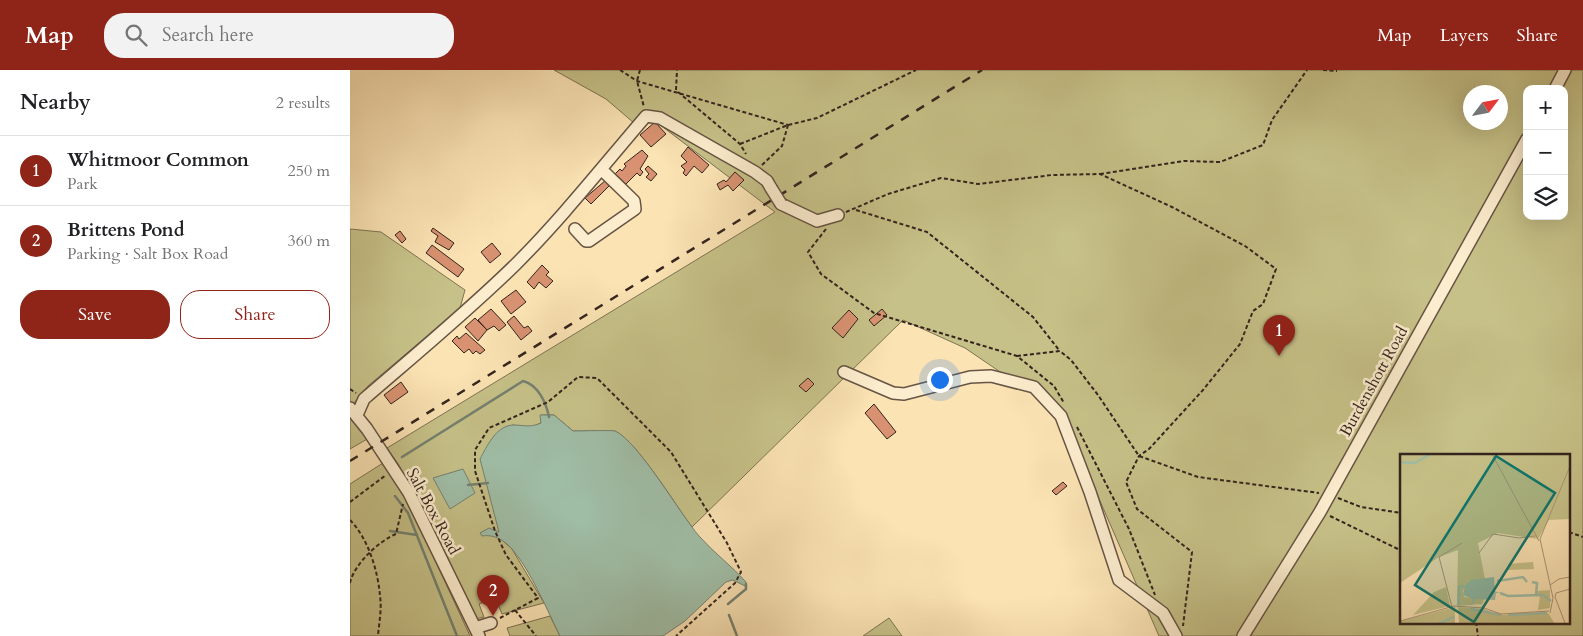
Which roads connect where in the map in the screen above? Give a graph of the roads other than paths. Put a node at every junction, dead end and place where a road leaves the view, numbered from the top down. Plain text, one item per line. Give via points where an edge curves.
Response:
1 (1565, 70) edge
2 (1556, 85) edge
3 (1523, 146) edge
4 (601, 169) junction
5 (838, 215) road end
6 (576, 229) dead end
7 (844, 372) dead end
8 (354, 412) edge
9 (491, 623) road end
10 (477, 632) edge
11 (1179, 632) edge
12 (1243, 636) edge

1 - 2 street
3 - 12 street, Burdenshott Road via 1320,512
4 - 5 street, bridge via 646,116 660,118 755,172 767,181 780,204 817,221
4 - 6 street via 634,201 635,209 589,241
4 - 8 street via 516,264 464,314 364,399
7 - 11 street via 894,393 904,394 991,376 1034,387 1061,416 1119,580 1163,613
8 - 10 street, Salt Box Road via 409,493
9 - 10 street

